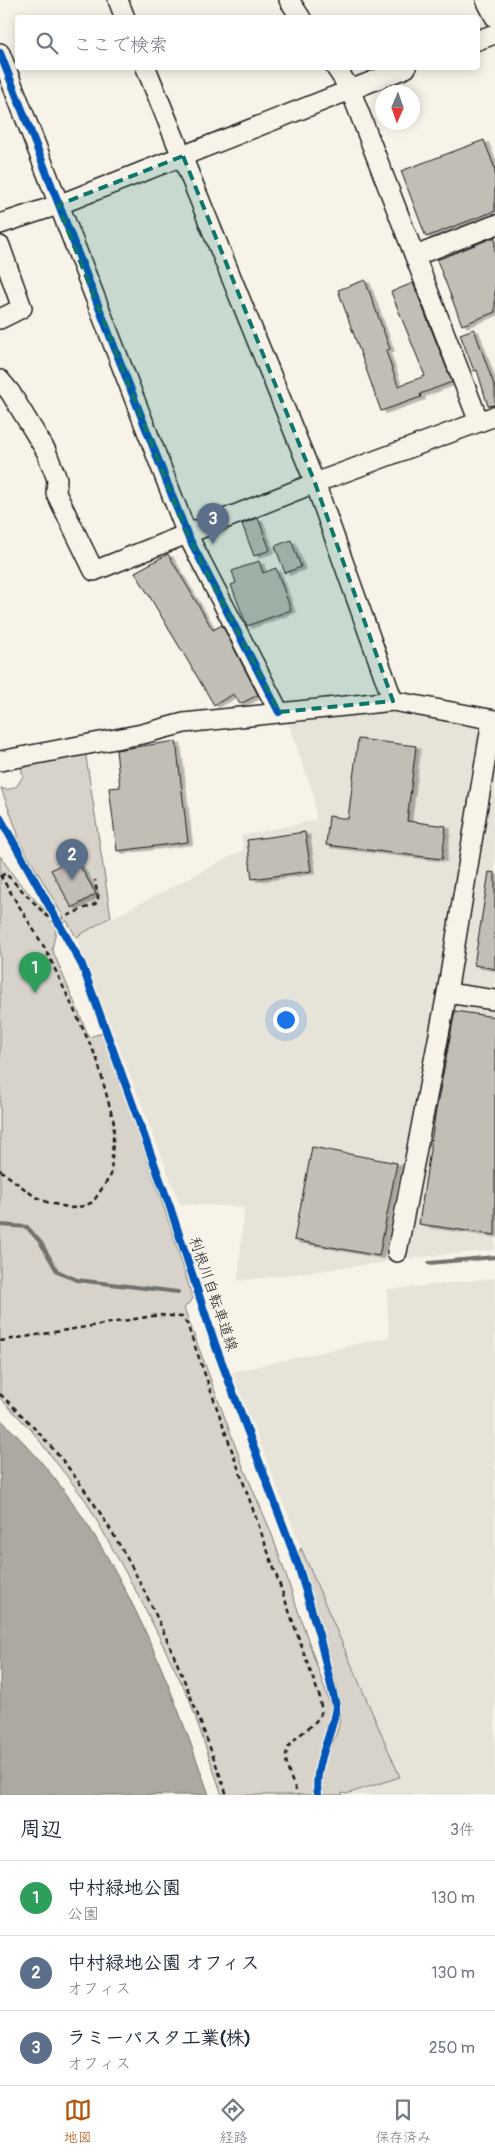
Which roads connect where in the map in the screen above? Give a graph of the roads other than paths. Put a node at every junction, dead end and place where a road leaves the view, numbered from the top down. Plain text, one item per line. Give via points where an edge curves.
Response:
1 (118, 0) edge
2 (290, 0) edge
3 (486, 0) edge
4 (124, 15) edge
5 (299, 15) edge
6 (495, 17) edge
7 (495, 34) edge
8 (480, 39) edge
9 (2, 64) edge
10 (147, 70) edge
11 (337, 70) edge
12 (400, 70) edge
13 (350, 88) junction
14 (183, 156) junction
15 (58, 205) junction
16 (0, 224) edge
17 (495, 225) edge
18 (0, 246) edge
19 (415, 256) junction
20 (0, 319) edge
21 (0, 380) edge
22 (487, 419) edge
23 (315, 483) junction
24 (187, 534) junction
25 (393, 701) junction
26 (279, 712) junction
27 (494, 720) edge
28 (0, 761) edge
29 (447, 993) junction
30 (495, 1000) edge
31 (396, 1252) dead end

1 - 4 street
2 - 5 street
3 - 6 street
7 - 8 street
9 - 15 street
10 - 14 street
11 - 13 street
12 - 13 street
13 - 14 street
13 - 19 street
14 - 15 street
14 - 23 street
15 - 16 street
15 - 24 street
17 - 19 street
18 - 20 street via 22,308
19 - 22 street
21 - 24 street via 46,451 57,479 56,493 94,571
22 - 23 street
23 - 24 street
23 - 25 street
24 - 26 street
25 - 26 street
25 - 27 street
26 - 28 street via 184,724
27 - 29 street
29 - 30 street
29 - 31 street

